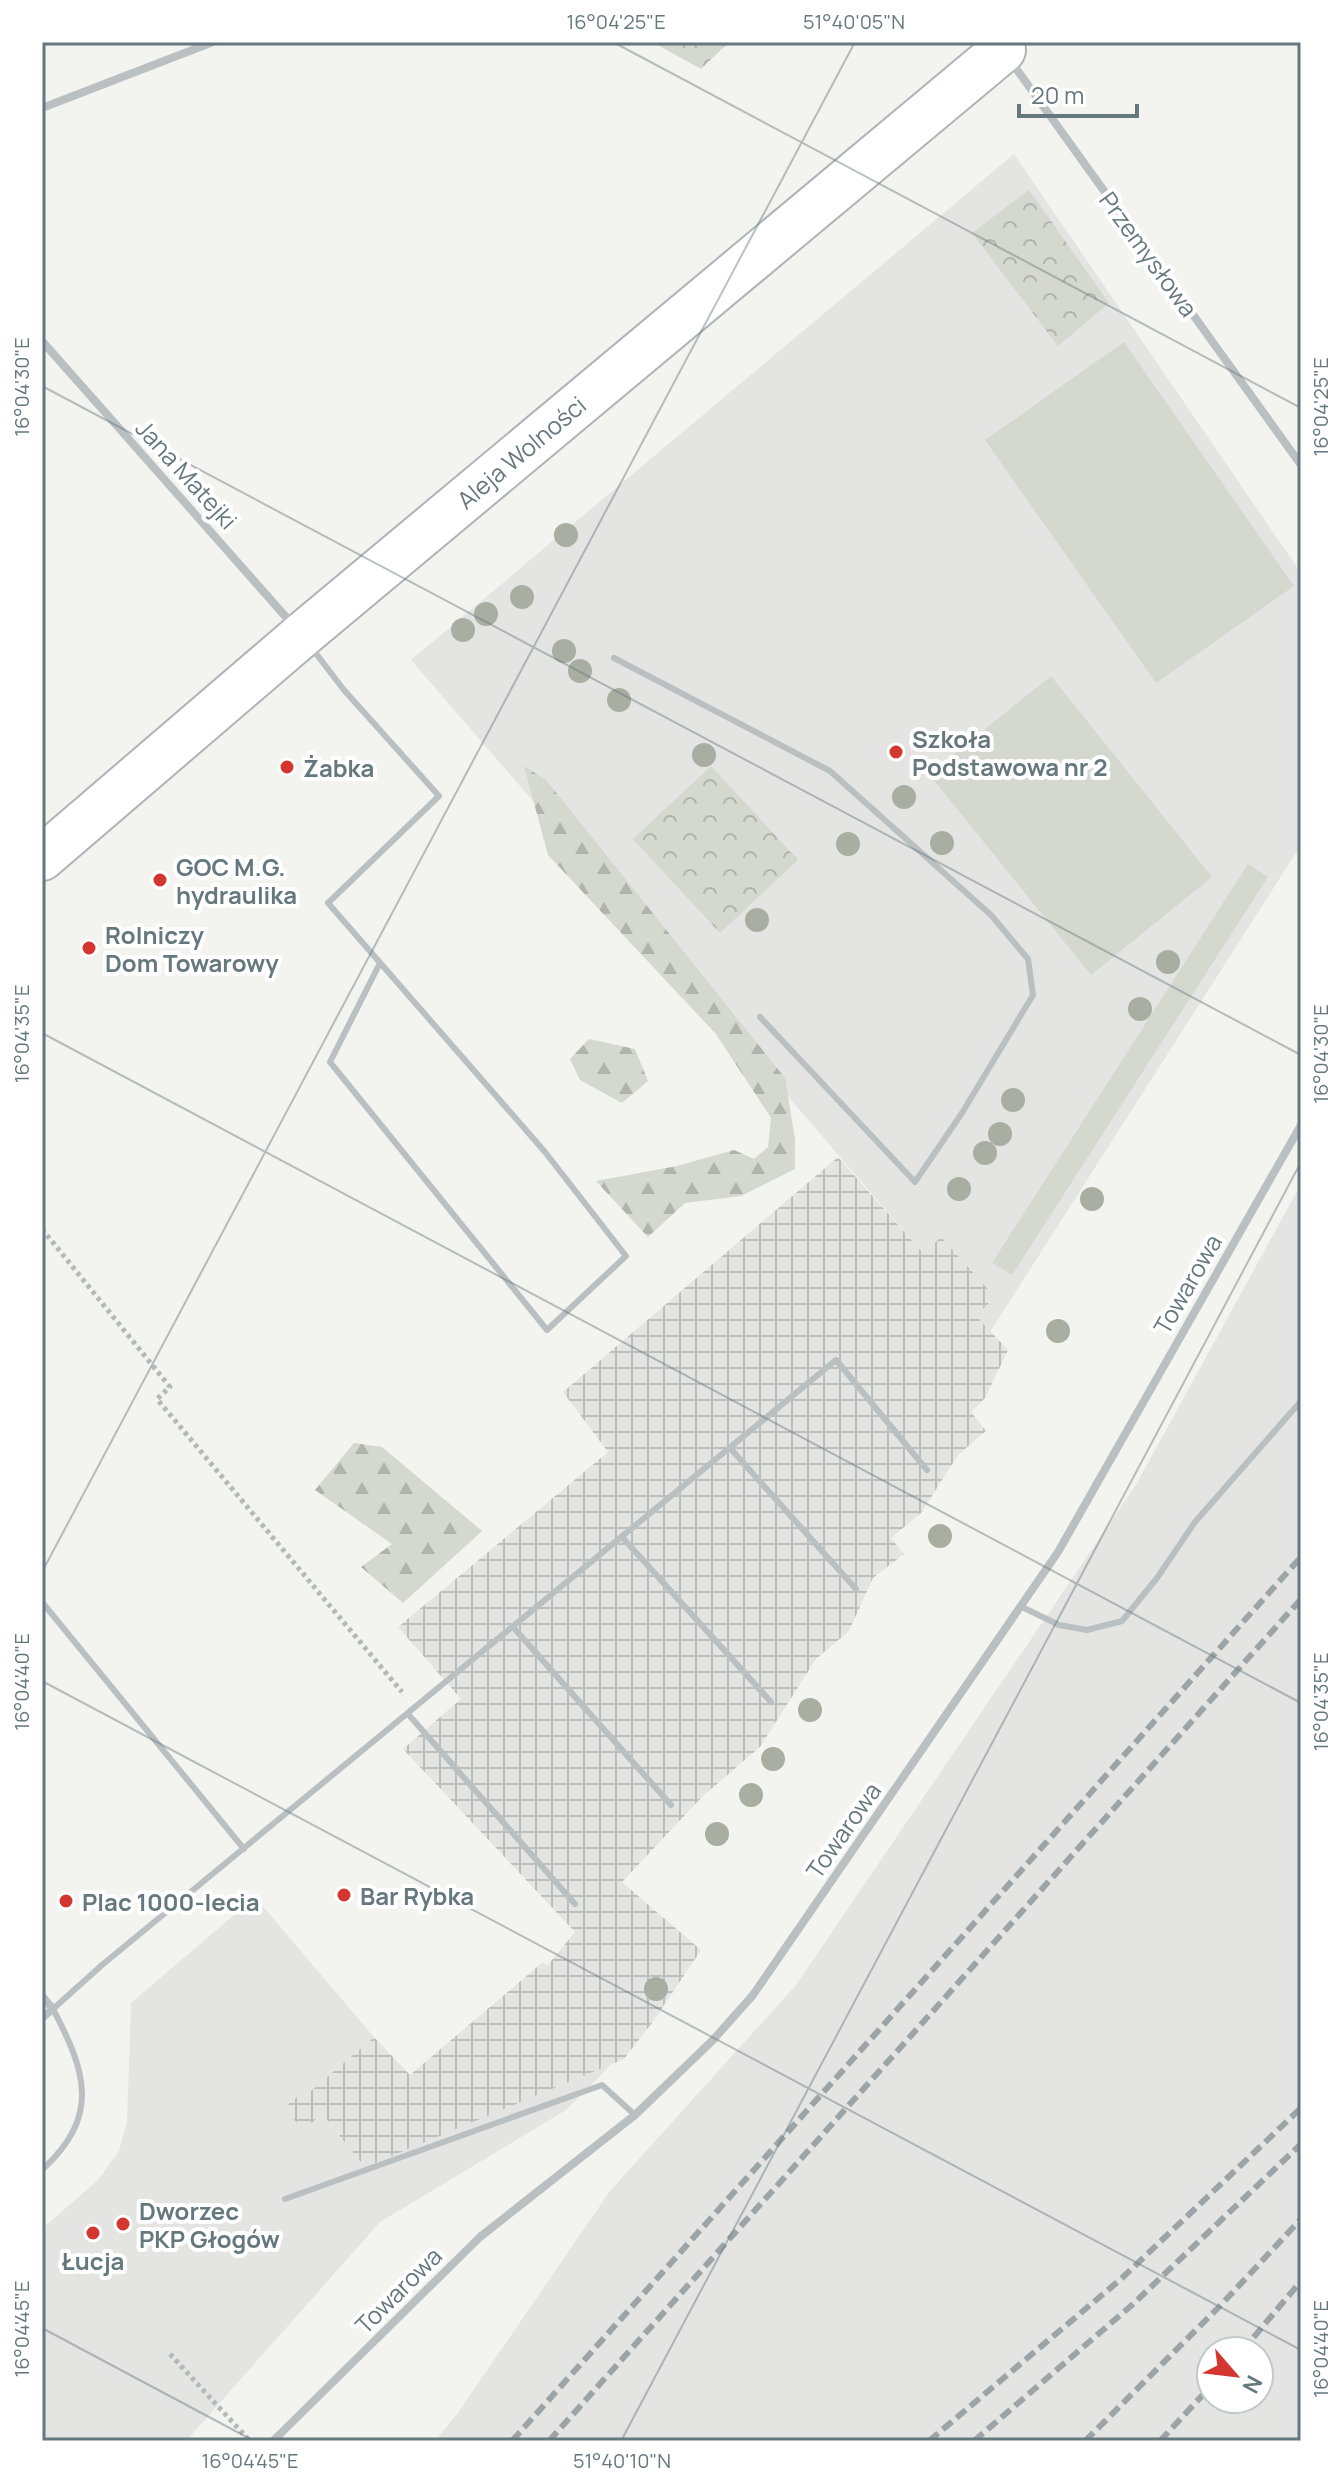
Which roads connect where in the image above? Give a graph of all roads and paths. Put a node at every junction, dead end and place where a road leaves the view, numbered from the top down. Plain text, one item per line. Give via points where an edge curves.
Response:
1 (213, 42) edge
2 (1004, 45) edge
3 (42, 108) edge
4 (42, 341) edge
5 (1301, 465) edge
6 (302, 635) junction
7 (614, 658) dead end
8 (42, 858) edge
9 (380, 963) junction
10 (760, 1017) dead end
11 (1301, 1125) edge
12 (42, 1229) edge
13 (1301, 1401) edge
14 (730, 1448) junction
15 (927, 1470) dead end
16 (622, 1537) junction
17 (856, 1589) dead end
18 (42, 1602) edge
19 (1022, 1607) junction
20 (513, 1627) junction
21 (771, 1702) dead end
22 (414, 1708) junction
23 (408, 1714) junction
24 (671, 1805) dead end
25 (244, 1849) junction
26 (575, 1904) dead end
27 (42, 1996) edge
28 (53, 2009) junction
29 (42, 2018) edge
30 (635, 2115) junction
31 (42, 2170) edge
32 (285, 2199) dead end
33 (170, 2354) dead end
34 (250, 2441) edge
35 (273, 2441) edge

1 - 3 street
2 - 5 street, Przemysłowa
2 - 6 street, Aleja Wolności
4 - 6 street, Jana Matejki
6 - 8 street, Aleja Wolności
6 - 9 lane via 439,796 328,903
7 - 10 lane via 830,771 991,915 1028,959 1033,995 915,1182
9 - 9 lane via 330,1062 547,1330 626,1256 545,1152
11 - 19 street, Towarowa
12 - 22 path via 170,1387 157,1399
13 - 19 lane via 1195,1522 1122,1621 1087,1630 1059,1625
14 - 15 lane via 836,1360
14 - 16 lane
14 - 17 lane
16 - 20 lane
16 - 21 lane
18 - 25 lane
19 - 30 street, Towarowa via 753,1995
20 - 22 lane
20 - 24 lane
22 - 23 lane
23 - 25 lane
23 - 26 lane
25 - 28 lane
27 - 28 street
28 - 29 street
28 - 31 lane via 73,2049 84,2104 71,2138
30 - 32 lane via 602,2085
30 - 35 street, Towarowa via 480,2237
33 - 34 path

